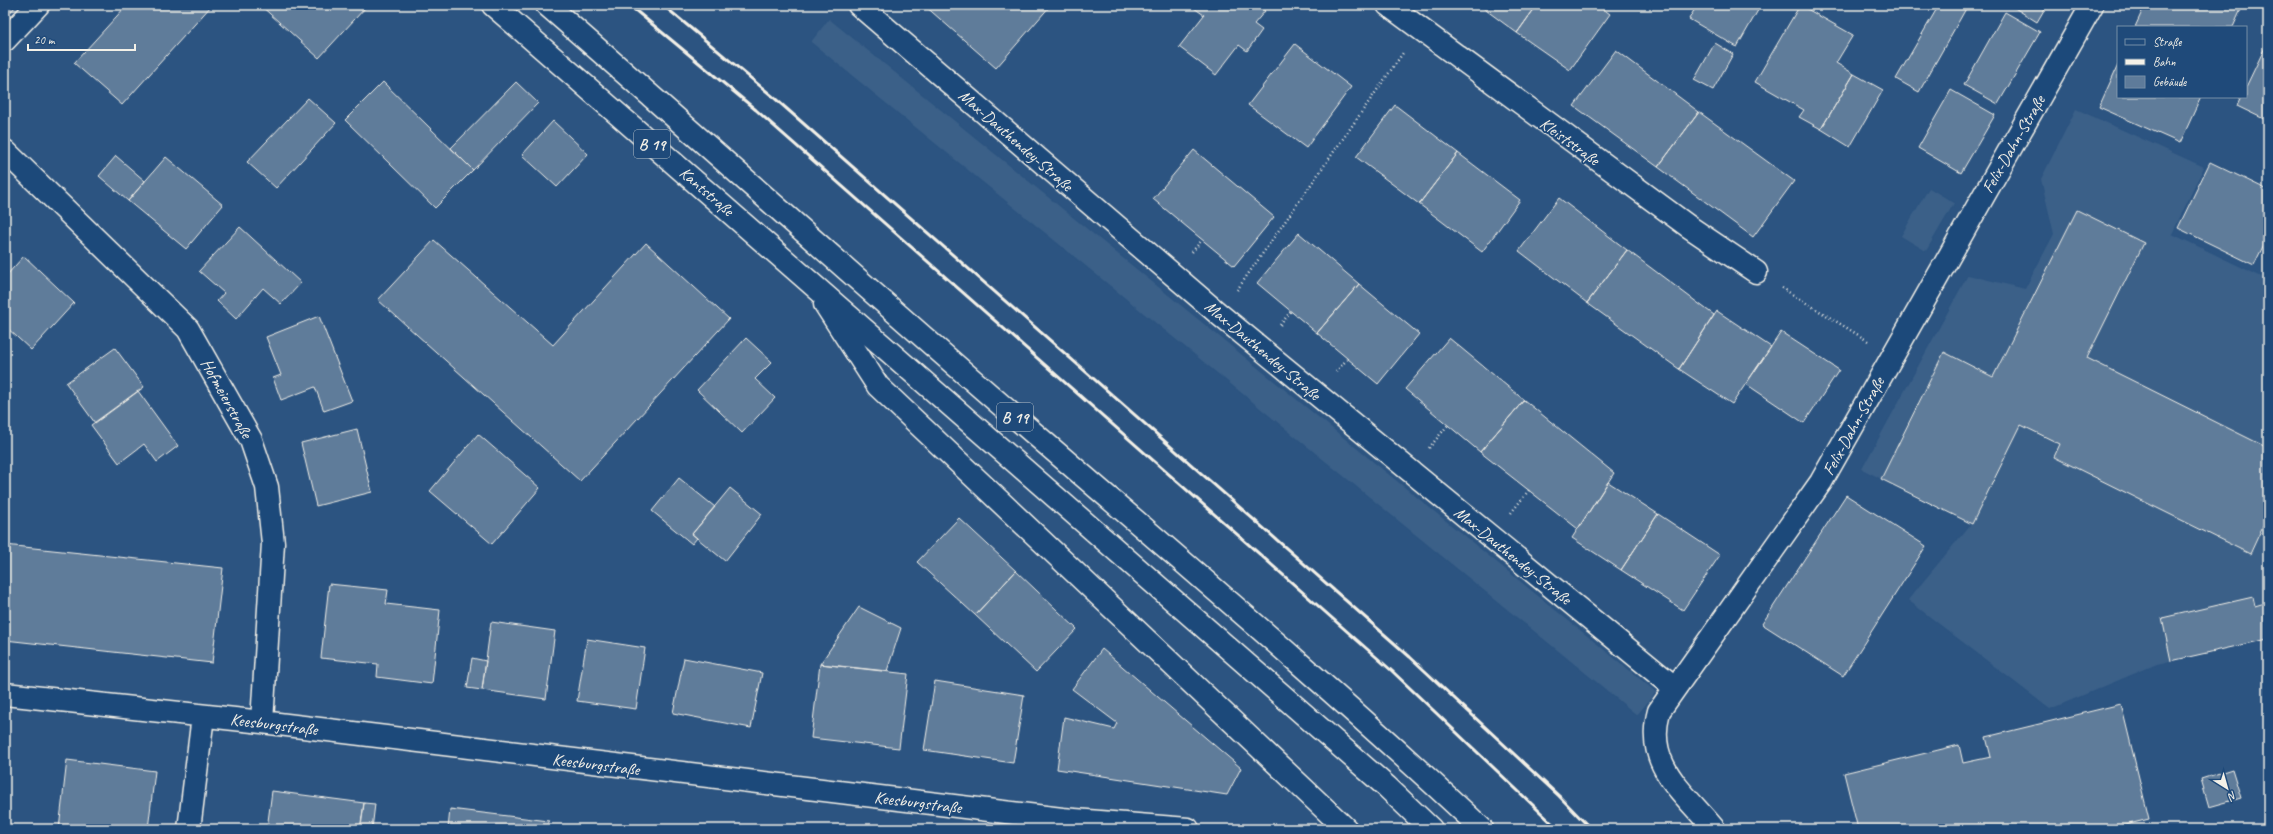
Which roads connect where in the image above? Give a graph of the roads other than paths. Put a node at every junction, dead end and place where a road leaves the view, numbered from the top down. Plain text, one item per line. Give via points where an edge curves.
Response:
1 (38, 5) edge
2 (493, 5) edge
3 (546, 5) edge
4 (859, 5) edge
5 (1388, 5) edge
6 (2092, 5) edge
7 (5, 40) edge
8 (5, 152) edge
9 (1756, 272) road end
10 (812, 282) junction
11 (1674, 687) junction
12 (5, 694) edge
13 (203, 716) junction
14 (262, 722) junction
15 (189, 829) edge
16 (1188, 829) edge
17 (1346, 829) edge
18 (1431, 829) edge
19 (1482, 829) edge
20 (1714, 829) edge

1 - 7 street
2 - 10 street, Kantstraße / B 19
3 - 19 street, B 19 via 1019,421 1220,593 1408,759
4 - 11 street, Max-Dauthendey-Straße via 1220,314
5 - 9 street, Kleiststraße via 1688,226
6 - 11 street, Felix-Dahn-Straße via 1821,482
8 - 14 street, Hofmeierstraße via 188,329 251,440 267,487 272,543
10 - 17 street via 878,386
10 - 18 street, B 19 via 1387,786
11 - 20 street, Felix-Dahn-Straße via 1658,711 1655,725 1656,750 1671,779
12 - 13 street, Keesburgstraße
13 - 14 street, Keesburgstraße
13 - 15 street
14 - 16 street, Keesburgstraße via 1054,818

